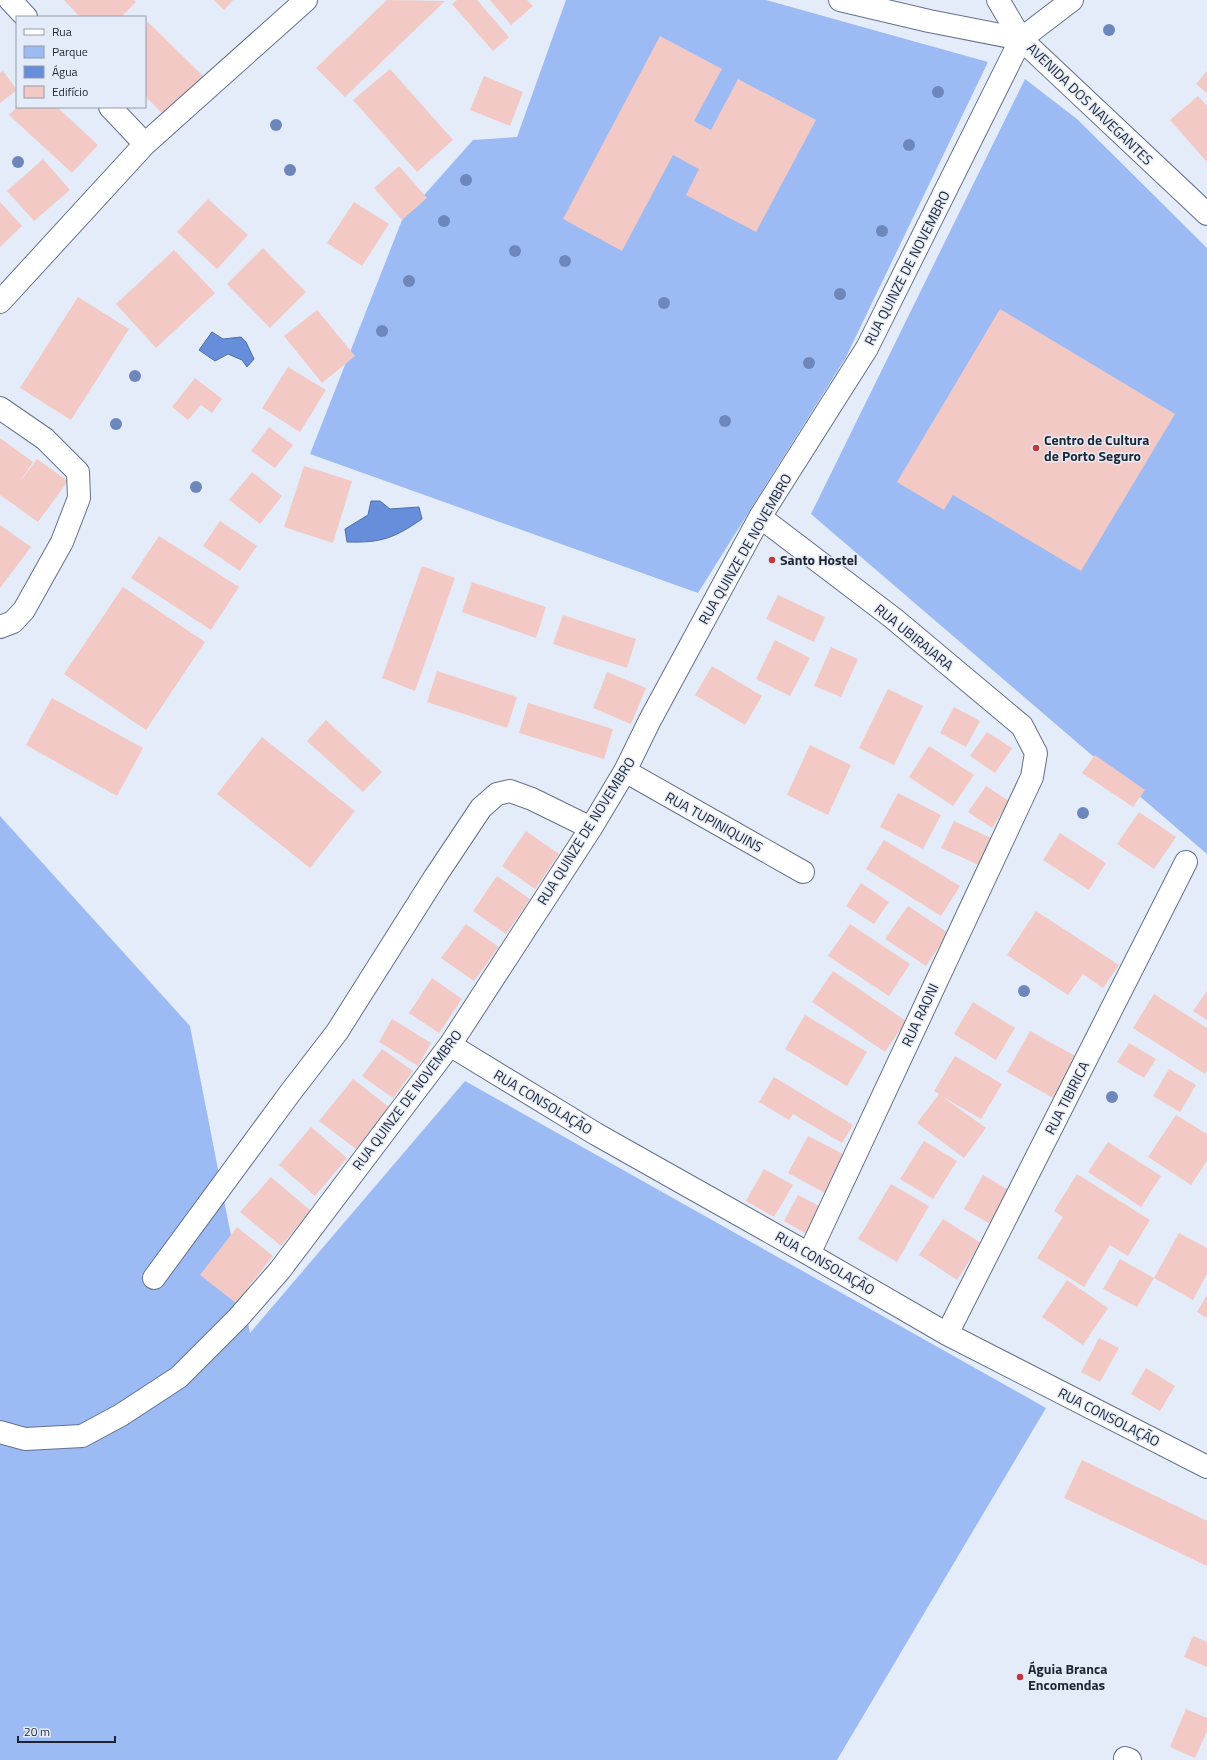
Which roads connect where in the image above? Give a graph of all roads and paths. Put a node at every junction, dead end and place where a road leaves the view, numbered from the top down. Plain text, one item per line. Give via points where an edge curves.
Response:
1 (10, 0) edge
2 (306, 0) edge
3 (840, 0) edge
4 (998, 0) edge
5 (1072, 0) edge
6 (25, 16) edge
7 (1021, 39) junction
8 (111, 108) edge
9 (145, 144) junction
10 (1207, 214) edge
11 (0, 302) edge
12 (0, 408) edge
13 (760, 517) junction
14 (0, 627) edge
15 (625, 771) junction
16 (1032, 777) joint
17 (591, 828) junction
18 (1186, 862) dead end
19 (803, 872) dead end
20 (450, 1045) junction
21 (809, 1254) junction
22 (154, 1278) dead end
23 (947, 1334) junction
24 (0, 1432) edge
25 (1207, 1467) edge

1 - 6 street
2 - 9 street
3 - 7 street, AVENIDA DOS NAVEGANTES
4 - 7 street
5 - 7 street
7 - 10 street, AVENIDA DOS NAVEGANTES
7 - 13 street, RUA QUINZE DE NOVEMBRO via 867,348
8 - 9 street
9 - 11 street
12 - 14 street via 45,439 78,472 79,498 62,542 24,610 13,622
13 - 15 street, RUA QUINZE DE NOVEMBRO
13 - 16 street, RUA UBIRAJARA via 893,618 1022,726 1036,753
15 - 17 street, RUA QUINZE DE NOVEMBRO
15 - 19 street, RUA TUPINIQUINS
16 - 21 street, RUA RAONI
17 - 20 street, RUA QUINZE DE NOVEMBRO
17 - 22 street via 510,790 497,794 481,808 337,1032
18 - 23 street, RUA TIBIRICA
20 - 21 street, RUA CONSOLAÇÃO via 596,1134
20 - 24 street, RUA QUINZE DE NOVEMBRO via 280,1270 238,1318 179,1377 121,1415 82,1436 26,1439
21 - 23 street, RUA CONSOLAÇÃO
23 - 25 street, RUA CONSOLAÇÃO

